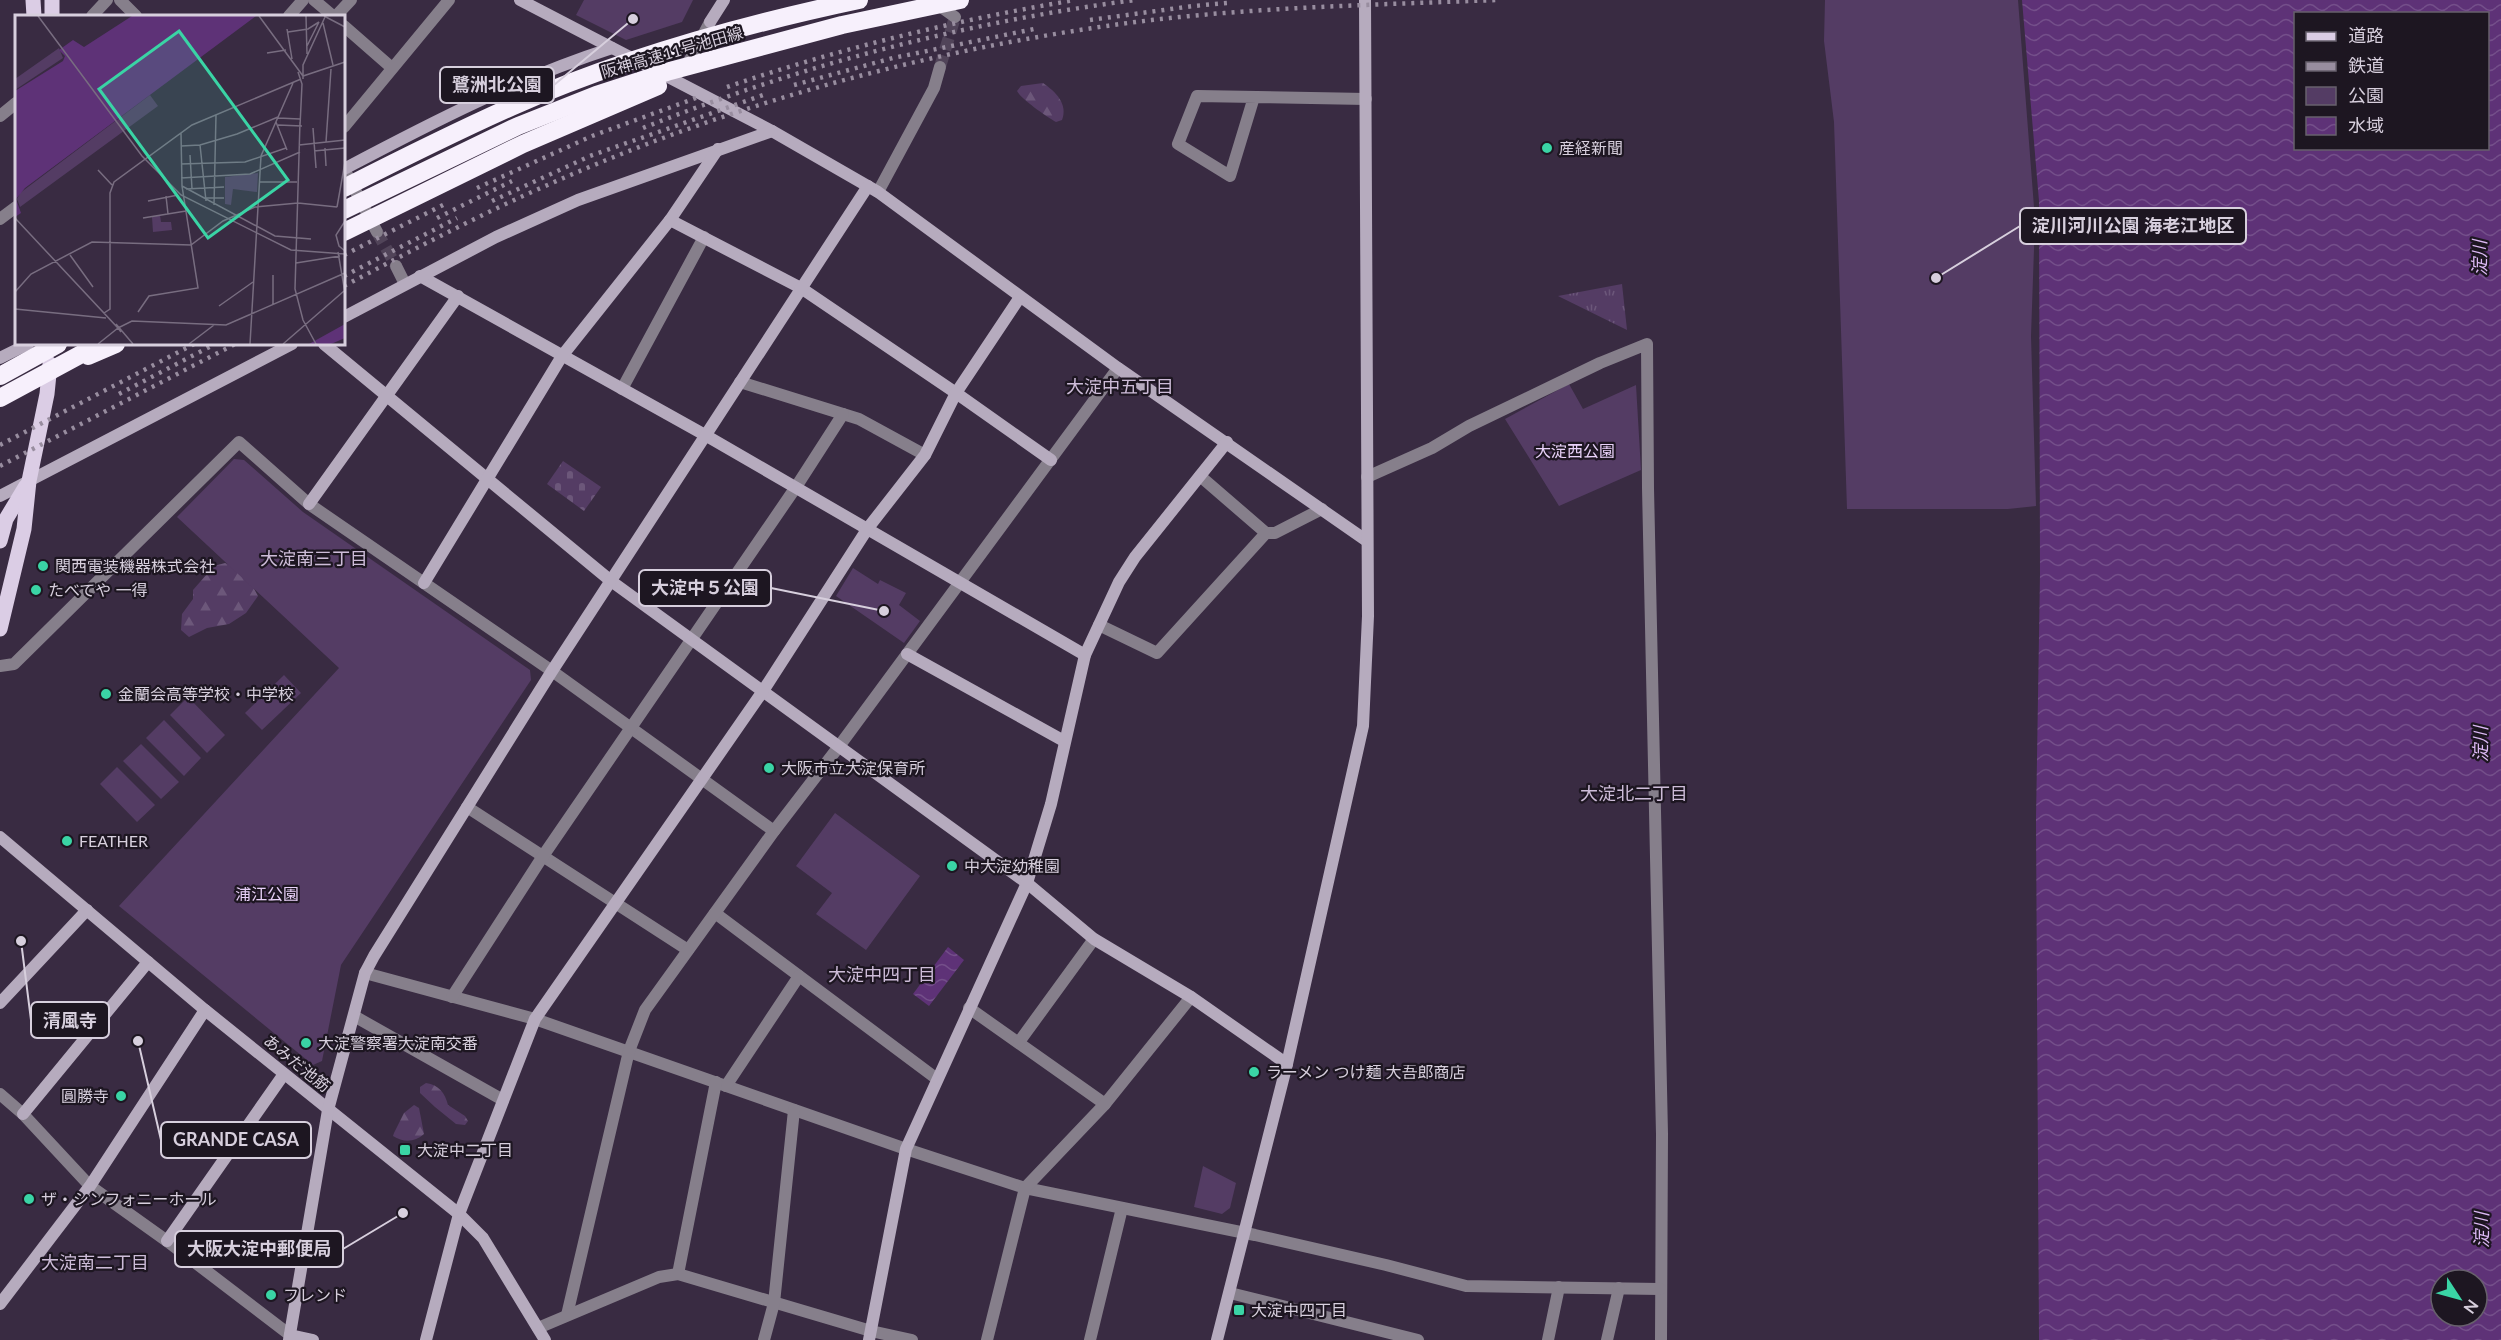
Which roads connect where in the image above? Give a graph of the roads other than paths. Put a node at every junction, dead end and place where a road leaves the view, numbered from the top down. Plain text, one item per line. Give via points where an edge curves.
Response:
1 (33, 0) edge
2 (107, 0) edge
3 (120, 0) edge
4 (303, 0) edge
5 (314, 0) edge
6 (351, 0) edge
7 (449, 0) edge
8 (520, 0) edge
9 (724, 0) edge
10 (859, 0) edge
11 (929, 0) edge
12 (1365, 0) edge
13 (957, 8) edge
14 (34, 15) edge
15 (93, 15) edge
16 (135, 15) edge
17 (290, 15) edge
18 (334, 15) edge
19 (336, 15) edge
20 (345, 27) edge
21 (612, 48) junction
22 (744, 51) junction
23 (392, 68) junction
24 (940, 68) tunnel mouth
25 (678, 82) junction
26 (1254, 97) junction
27 (1366, 99) junction
28 (15, 104) edge
29 (0, 116) edge
30 (345, 126) edge
31 (772, 131) junction
32 (718, 149) junction
33 (345, 169) edge
34 (345, 172) edge
35 (345, 188) edge
36 (873, 189) junction
37 (15, 208) edge
38 (345, 210) edge
39 (0, 219) edge
40 (670, 220) junction
41 (345, 232) edge
42 (377, 232) tunnel mouth
43 (704, 237) junction
44 (396, 266) tunnel mouth
45 (420, 276) junction
46 (405, 284) junction
47 (801, 288) junction
48 (458, 296) junction
49 (1020, 297) junction
50 (345, 316) edge
51 (26, 345) edge
52 (51, 345) edge
53 (56, 345) edge
54 (98, 345) edge
55 (114, 345) edge
56 (290, 345) edge
57 (325, 345) edge
58 (562, 356) junction
59 (0, 358) edge
60 (1118, 368) junction
61 (49, 374) junction
62 (0, 376) edge
63 (740, 382) junction
64 (622, 389) junction
65 (956, 393) junction
66 (387, 396) junction
67 (0, 398) edge
68 (843, 414) junction
69 (705, 435) junction
70 (1227, 442) junction
71 (925, 455) junction
72 (1051, 460) junction
73 (1200, 476) junction
74 (1367, 477) junction
75 (487, 479) junction
76 (30, 481) junction
77 (796, 487) junction
78 (0, 496) edge
79 (309, 504) junction
80 (1322, 509) junction
81 (868, 528) junction
82 (1266, 533) junction
83 (0, 541) edge
84 (1367, 541) junction
85 (611, 581) junction
86 (960, 581) junction
87 (424, 583) junction
88 (1099, 625) junction
89 (0, 629) edge
90 (691, 639) junction
91 (907, 654) junction
92 (1085, 655) junction
93 (0, 666) edge
94 (552, 671) junction
95 (763, 691) junction
96 (630, 728) junction
97 (1064, 741) junction
98 (840, 745) junction
99 (702, 780) junction
100 (467, 807) junction
101 (774, 831) junction
102 (0, 837) edge
103 (543, 856) junction
104 (1027, 883) junction
105 (616, 903) junction
106 (87, 910) junction
107 (715, 913) junction
108 (1094, 939) junction
109 (688, 950) junction
110 (148, 962) junction
111 (365, 973) junction
112 (799, 976) junction
113 (452, 997) junction
114 (1191, 997) junction
115 (0, 1003) edge
116 (969, 1008) junction
117 (206, 1010) junction
118 (354, 1016) junction
119 (535, 1019) junction
120 (1019, 1042) junction
121 (629, 1052) junction
122 (1287, 1064) junction
123 (284, 1074) junction
124 (937, 1079) junction
125 (721, 1084) junction
126 (0, 1094) edge
127 (503, 1100) junction
128 (1105, 1104) junction
129 (328, 1110) junction
130 (794, 1110) junction
131 (23, 1114) junction
132 (906, 1149) junction
133 (90, 1186) junction
134 (1025, 1188) junction
135 (1122, 1208) junction
136 (459, 1214) junction
137 (1244, 1232) junction
138 (167, 1241) junction
139 (678, 1274) junction
140 (1559, 1287) junction
141 (1619, 1288) junction
142 (1660, 1289) junction
143 (1230, 1293) junction
144 (774, 1303) junction
145 (0, 1304) edge
146 (567, 1316) junction
147 (538, 1328) junction
148 (870, 1335) edge
149 (289, 1338) edge
150 (313, 1340) edge
151 (426, 1340) edge
152 (545, 1340) edge
153 (764, 1340) edge
154 (912, 1340) edge
155 (987, 1340) edge
156 (1090, 1340) edge
157 (1217, 1340) edge
158 (1418, 1340) edge
159 (1548, 1340) edge
160 (1607, 1340) edge
161 (1661, 1340) edge

1 - 14 main road
2 - 15 street
3 - 16 street
4 - 17 street
5 - 18 street
6 - 19 street
7 - 23 street
8 - 21 street
9 - 25 street
10 - 35 highway, 阪神高速11号池田線, bridge via 679,45 617,66 513,106
11 - 13 street
12 - 27 street
13 - 22 highway, 阪神高速11号池田線, bridge via 842,25
20 - 23 street
21 - 25 street
21 - 33 street via 542,72 455,111
22 - 38 highway, 阪神高速11号池田線, bridge via 596,95 518,126
22 - 41 highway, bridge via 523,144
23 - 30 street
24 - 36 street via 934,88
25 - 31 street
26 - 26 street via 1197,96 1178,144 1230,176
26 - 27 street
27 - 74 street
28 - 29 street
31 - 32 street
31 - 36 street
32 - 40 street
32 - 45 street via 578,200
34 - 42 street
36 - 47 street
36 - 49 street
37 - 39 street
40 - 43 street
40 - 58 street
43 - 47 street
43 - 64 street
44 - 46 street
45 - 46 street
45 - 48 street
46 - 50 street
47 - 63 street
47 - 65 street
48 - 58 street
48 - 66 street
49 - 60 street
49 - 65 street
51 - 59 street
52 - 61 main road
53 - 62 highway, bridge
54 - 67 highway, bridge
55 - 61 highway
56 - 76 street
57 - 66 street
58 - 64 street
58 - 75 street
60 - 70 street
60 - 72 street
61 - 76 main road
63 - 68 street
63 - 69 street
64 - 69 street
65 - 71 street
65 - 72 street
66 - 75 street
66 - 79 street
68 - 71 street
68 - 77 street
69 - 77 street
69 - 85 street
70 - 73 street
70 - 80 street
71 - 81 street
72 - 86 street
73 - 82 street
73 - 88 street via 1135,557
74 - 84 street
74 - 142 street via 1600,363 1647,344 1662,1134
75 - 85 street
75 - 87 street
76 - 78 street
76 - 83 main road via 6,519
76 - 89 main road via 24,529
77 - 81 street
77 - 90 street
79 - 87 street
79 - 93 street via 239,442 14,664
80 - 82 street via 1275,533
80 - 84 street
81 - 86 street
81 - 95 street
82 - 88 street via 1157,653
84 - 122 street via 1363,726
85 - 90 street
85 - 94 street
86 - 91 street
86 - 92 street
87 - 94 street
88 - 92 street
90 - 95 street
90 - 96 street
91 - 97 street
91 - 98 street
92 - 97 street
94 - 96 street
94 - 100 street
95 - 98 street
95 - 99 street
96 - 99 street
96 - 103 street
97 - 104 street via 1051,804
98 - 101 street
98 - 104 street
99 - 101 street
99 - 105 street
100 - 103 street
100 - 111 street
101 - 107 street
102 - 106 street, あみだ池筋
103 - 105 street
103 - 113 street
104 - 108 street
104 - 116 street
105 - 109 street
105 - 119 street
106 - 110 street, あみだ池筋
106 - 115 street
107 - 109 street
107 - 112 street
108 - 114 street
108 - 120 street
109 - 121 street via 645,1010
110 - 117 street, あみだ池筋
110 - 131 street
111 - 113 street
111 - 118 street
112 - 124 street
112 - 125 street
113 - 119 street
114 - 122 street
114 - 128 street
116 - 120 street
116 - 124 street
117 - 123 street, あみだ池筋
117 - 133 street
118 - 127 street
118 - 129 street
119 - 121 street
119 - 127 street
120 - 128 street
121 - 125 street
121 - 146 street
122 - 137 street
123 - 129 street, あみだ池筋
123 - 138 street
124 - 132 street
125 - 130 street
125 - 139 street
126 - 131 street
127 - 136 street
128 - 134 street
129 - 136 street, あみだ池筋
129 - 149 street
130 - 132 street
130 - 144 street
131 - 133 street
132 - 134 street
132 - 148 street
133 - 138 street
133 - 145 street
134 - 135 street
134 - 155 street
135 - 137 street
135 - 156 street
136 - 147 street, あみだ池筋 via 483,1238
136 - 151 street
137 - 140 street via 1466,1286
137 - 143 street
138 - 149 street
139 - 144 street
139 - 146 street via 659,1277
140 - 141 street
140 - 159 street
141 - 142 street
141 - 160 street
142 - 161 street
143 - 157 street
143 - 158 street
144 - 148 street
144 - 153 street
146 - 147 street
147 - 152 street, あみだ池筋
148 - 154 street
149 - 150 street

